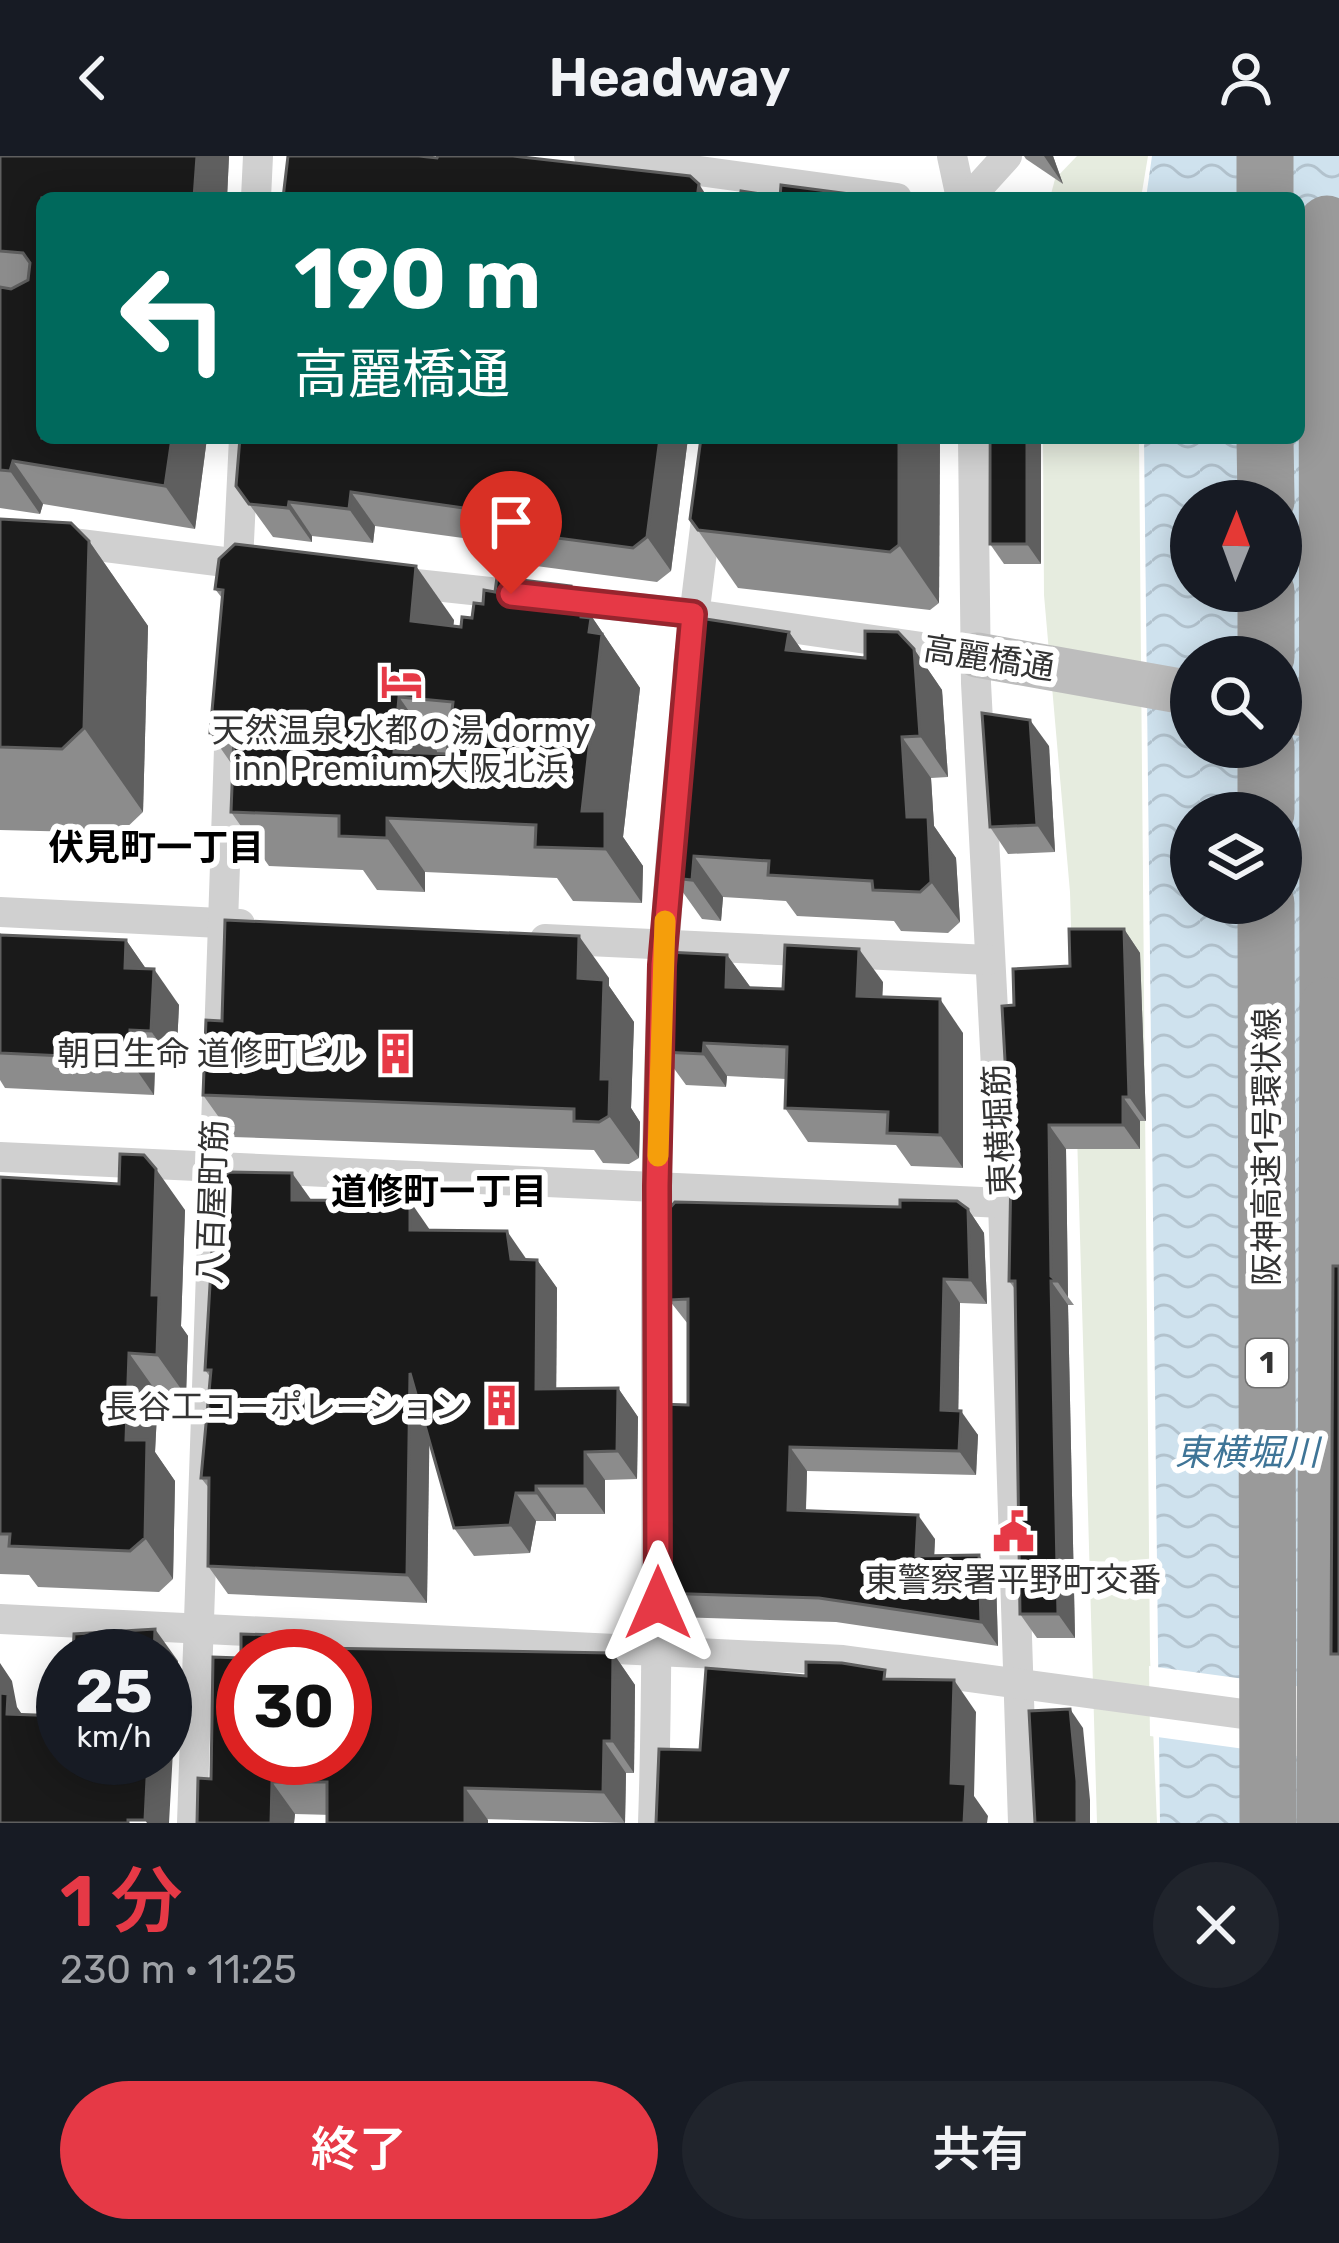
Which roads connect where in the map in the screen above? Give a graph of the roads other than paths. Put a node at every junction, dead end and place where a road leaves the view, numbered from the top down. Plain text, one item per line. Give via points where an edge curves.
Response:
1 (258, 156) edge
2 (589, 156) edge
3 (952, 156) edge
4 (1007, 156) edge
5 (1265, 156) edge
6 (700, 163) edge
7 (755, 189) edge
8 (256, 192) edge
9 (802, 192) edge
10 (963, 192) edge
11 (971, 192) edge
12 (1265, 192) edge
13 (1322, 224) edge
14 (244, 444) edge
15 (715, 444) edge
16 (973, 444) edge
17 (1265, 444) edge
18 (1265, 480) edge
19 (0, 534) edge
20 (238, 564) junction
21 (283, 569) edge
22 (352, 577) edge
23 (236, 611) edge
24 (693, 614) junction
25 (988, 656) junction
26 (232, 682) edge
27 (1170, 689) edge
28 (685, 708) edge
29 (1316, 716) edge
30 (676, 802) edge
31 (0, 912) edge
32 (220, 923) junction
33 (1266, 924) edge
34 (266, 925) edge
35 (518, 937) edge
36 (663, 944) junction
37 (989, 960) junction
38 (0, 1157) edge
39 (213, 1168) junction
40 (657, 1186) junction
41 (1003, 1202) junction
42 (0, 1619) edge
43 (198, 1626) junction
44 (659, 1650) junction
45 (1267, 1666) junction
46 (1019, 1683) junction
47 (1339, 1727) edge
48 (192, 1823) edge
49 (653, 1823) edge
50 (1022, 1823) edge
51 (1256, 1823) edge
52 (1268, 1823) edge
53 (1325, 1823) edge

1 - 8 street
2 - 6 street
3 - 10 street
4 - 11 street
5 - 12 highway
6 - 7 street
7 - 9 street
13 - 29 highway
14 - 20 street
15 - 24 street
16 - 25 street, 東横堀筋
17 - 18 highway
19 - 20 street
20 - 21 street
20 - 23 street
22 - 24 street, 高麗橋通
24 - 25 street, 高麗橋通
24 - 28 street
25 - 27 street, 高麗橋通
25 - 37 street, 東横堀筋
26 - 32 street, 八百屋町筋
29 - 53 highway, bridge
30 - 36 street
31 - 32 street
32 - 34 street
32 - 39 street, 八百屋町筋
33 - 45 highway, 阪神高速1号環状線 / 1, bridge
35 - 36 street
36 - 37 street
36 - 40 street
37 - 41 street, 東横堀筋
38 - 39 street
39 - 40 street
39 - 43 street, 八百屋町筋
40 - 41 street
40 - 44 street
41 - 46 street, 東横堀筋
42 - 43 street
43 - 44 street
43 - 48 street, 八百屋町筋
44 - 46 street via 843,1660
44 - 49 street
45 - 51 highway, bridge
45 - 52 highway, 阪神高速1号環状線 / 1, bridge
46 - 47 street, bridge
46 - 50 street, 東横堀筋

